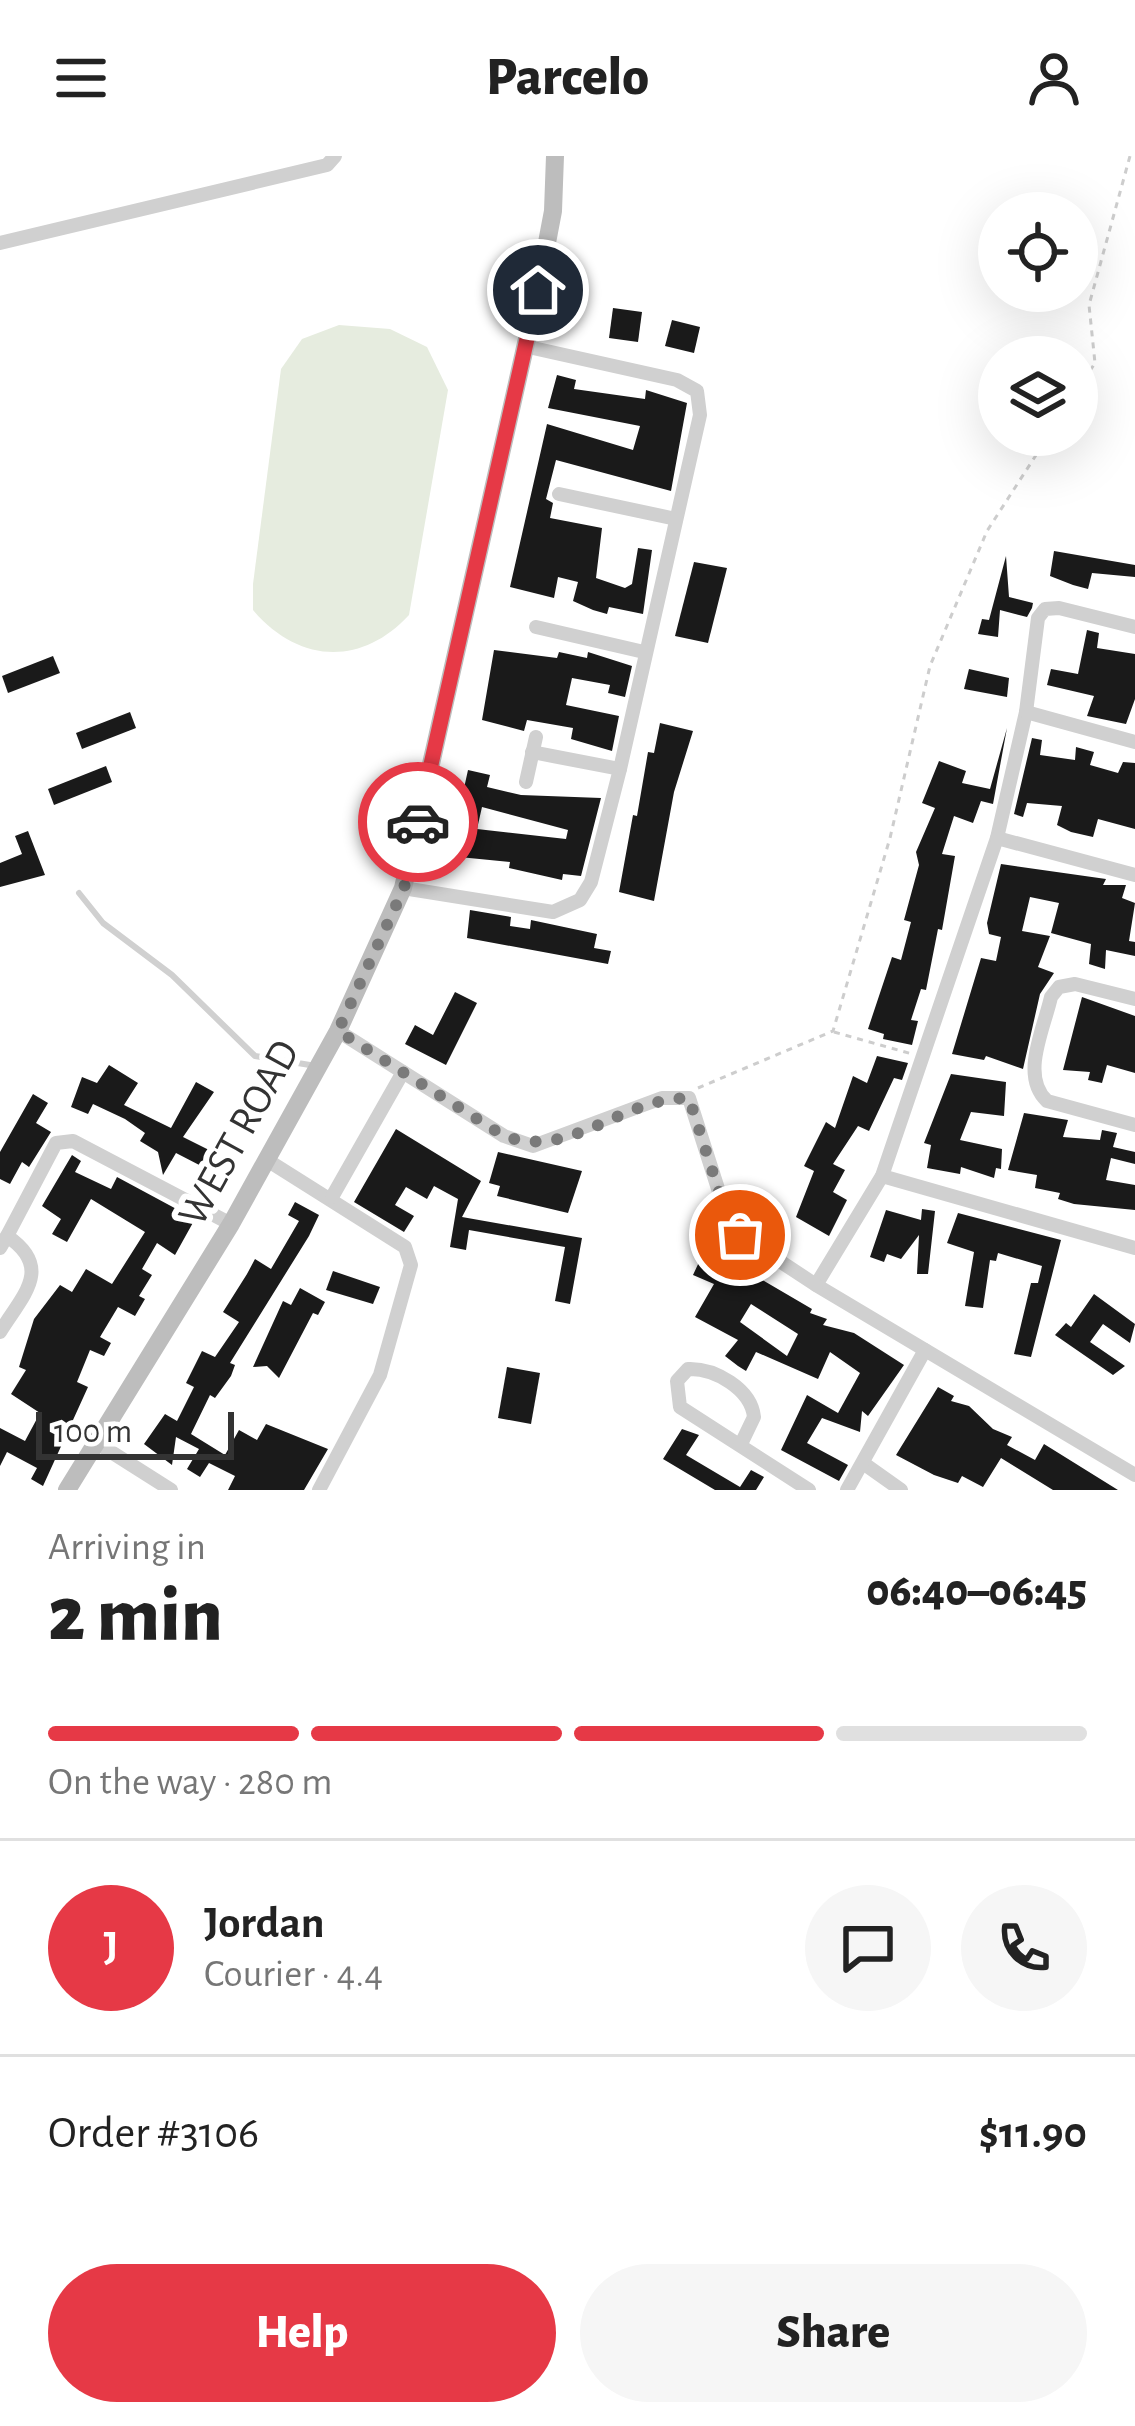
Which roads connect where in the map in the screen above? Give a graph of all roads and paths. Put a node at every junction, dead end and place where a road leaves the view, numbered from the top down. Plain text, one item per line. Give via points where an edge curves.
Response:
1 (334, 156) edge
2 (555, 156) edge
3 (1130, 156) edge
4 (0, 243) edge
5 (1092, 336) edge
6 (524, 346) junction
7 (1035, 456) edge
8 (559, 494) dead end
9 (676, 519) junction
10 (536, 627) dead end
11 (1135, 627) edge
12 (644, 652) junction
13 (1026, 712) junction
14 (1135, 742) edge
15 (620, 770) junction
16 (526, 782) dead end
17 (997, 838) junction
18 (1135, 875) edge
19 (404, 888) junction
20 (79, 893) dead end
21 (1135, 999) edge
22 (338, 1031) junction
23 (833, 1031) junction
24 (922, 1057) junction
25 (318, 1066) junction
26 (403, 1072) junction
27 (689, 1098) junction
28 (1135, 1125) edge
29 (267, 1160) junction
30 (883, 1176) junction
31 (332, 1197) junction
32 (231, 1224) junction
33 (4, 1242) edge
34 (1135, 1249) edge
35 (816, 1285) junction
36 (0, 1332) edge
37 (925, 1350) junction
38 (97, 1443) junction
39 (741, 1444) junction
40 (863, 1463) junction
41 (1135, 1475) edge
42 (67, 1490) edge
43 (171, 1490) edge
44 (319, 1490) edge
45 (809, 1490) edge
46 (847, 1490) edge
47 (901, 1490) edge

1 - 4 street via 327,166
2 - 6 street, WEST ROAD via 553,212
3 - 5 path via 1089,305
6 - 9 street via 697,391 700,415
6 - 19 street, WEST ROAD
7 - 23 path via 987,531 930,666
8 - 9 street
9 - 12 street
10 - 12 street
11 - 13 street via 1045,609
12 - 15 street
13 - 14 street
13 - 17 street
15 - 16 street via 534,745
15 - 19 street via 591,882 566,909
17 - 18 street
17 - 24 street
19 - 22 street, WEST ROAD
20 - 25 lane via 255,1056
21 - 28 street via 1059,987 1033,1075 1047,1101
22 - 25 street, WEST ROAD
22 - 26 street
23 - 24 path
23 - 27 path via 701,1085
24 - 30 street
25 - 29 street, WEST ROAD
26 - 27 street via 533,1146 662,1098
26 - 31 street
27 - 35 street via 740,1235
29 - 31 street
29 - 32 street, WEST ROAD
30 - 34 street
30 - 35 street
31 - 44 street via 405,1247 412,1265 380,1376
32 - 33 street via 73,1142 56,1142
32 - 38 street, WEST ROAD
33 - 36 street via 26,1249 33,1277
35 - 37 street
37 - 40 street
37 - 41 street
38 - 42 street, WEST ROAD
38 - 43 street
39 - 39 street via 680,1407 677,1381 688,1369 718,1376 750,1399 754,1417
39 - 45 street
40 - 46 street
40 - 47 street

